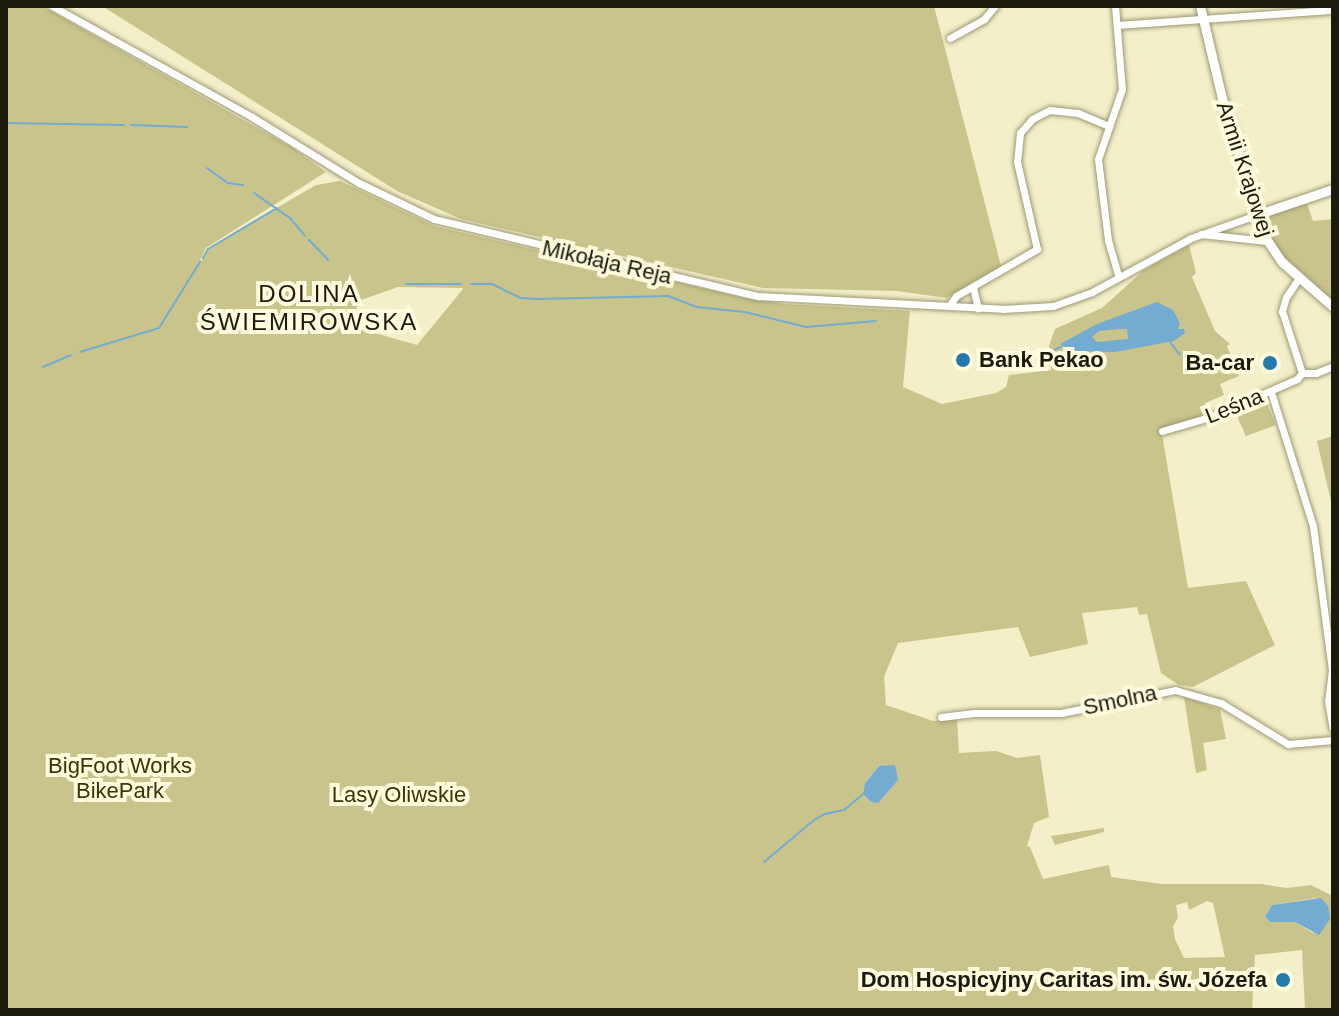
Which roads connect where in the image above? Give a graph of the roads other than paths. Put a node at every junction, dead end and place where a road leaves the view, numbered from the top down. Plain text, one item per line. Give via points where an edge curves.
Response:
1 (52, 6) edge
2 (995, 6) edge
3 (1115, 6) edge
4 (1200, 6) edge
5 (1333, 10) edge
6 (1202, 19) junction
7 (1117, 25) junction
8 (950, 38) dead end
9 (1109, 126) junction
10 (1333, 189) edge
11 (1256, 215) junction
12 (1201, 234) junction
13 (1267, 241) junction
14 (1118, 275) junction
15 (1299, 278) junction
16 (973, 287) junction
17 (949, 306) junction
18 (1333, 307) edge
19 (978, 308) junction
20 (1333, 366) edge
21 (1302, 373) junction
22 (1271, 392) junction
23 (1162, 431) dead end
24 (941, 717) dead end
25 (1333, 728) edge
26 (1333, 740) edge

1 - 17 street, Mikołaja Reja via 359,183 434,219 758,296
2 - 8 street via 977,24
3 - 7 street
4 - 6 street, Armii Krajowej
5 - 6 street
6 - 7 street
6 - 11 street, Armii Krajowej
7 - 9 street via 1122,89
9 - 14 street via 1100,145 1099,182
9 - 16 street via 1078,113 1050,110 1020,133 1017,162 1037,249
10 - 11 street, Mikołaja Reja
11 - 12 street, Mikołaja Reja
11 - 13 street, Armii Krajowej
12 - 13 street
12 - 14 street, Mikołaja Reja
13 - 15 street, Armii Krajowej
14 - 19 street, Mikołaja Reja via 1064,304
15 - 18 street, Armii Krajowej
15 - 21 street via 1282,311
16 - 17 street
16 - 19 street
17 - 19 street, Mikołaja Reja
20 - 21 street, Leśna
21 - 22 street, Leśna
22 - 23 street, Leśna
22 - 25 street via 1313,526 1332,670 1328,701
24 - 26 street, Smolna via 1061,713 1175,690 1221,703 1288,744

